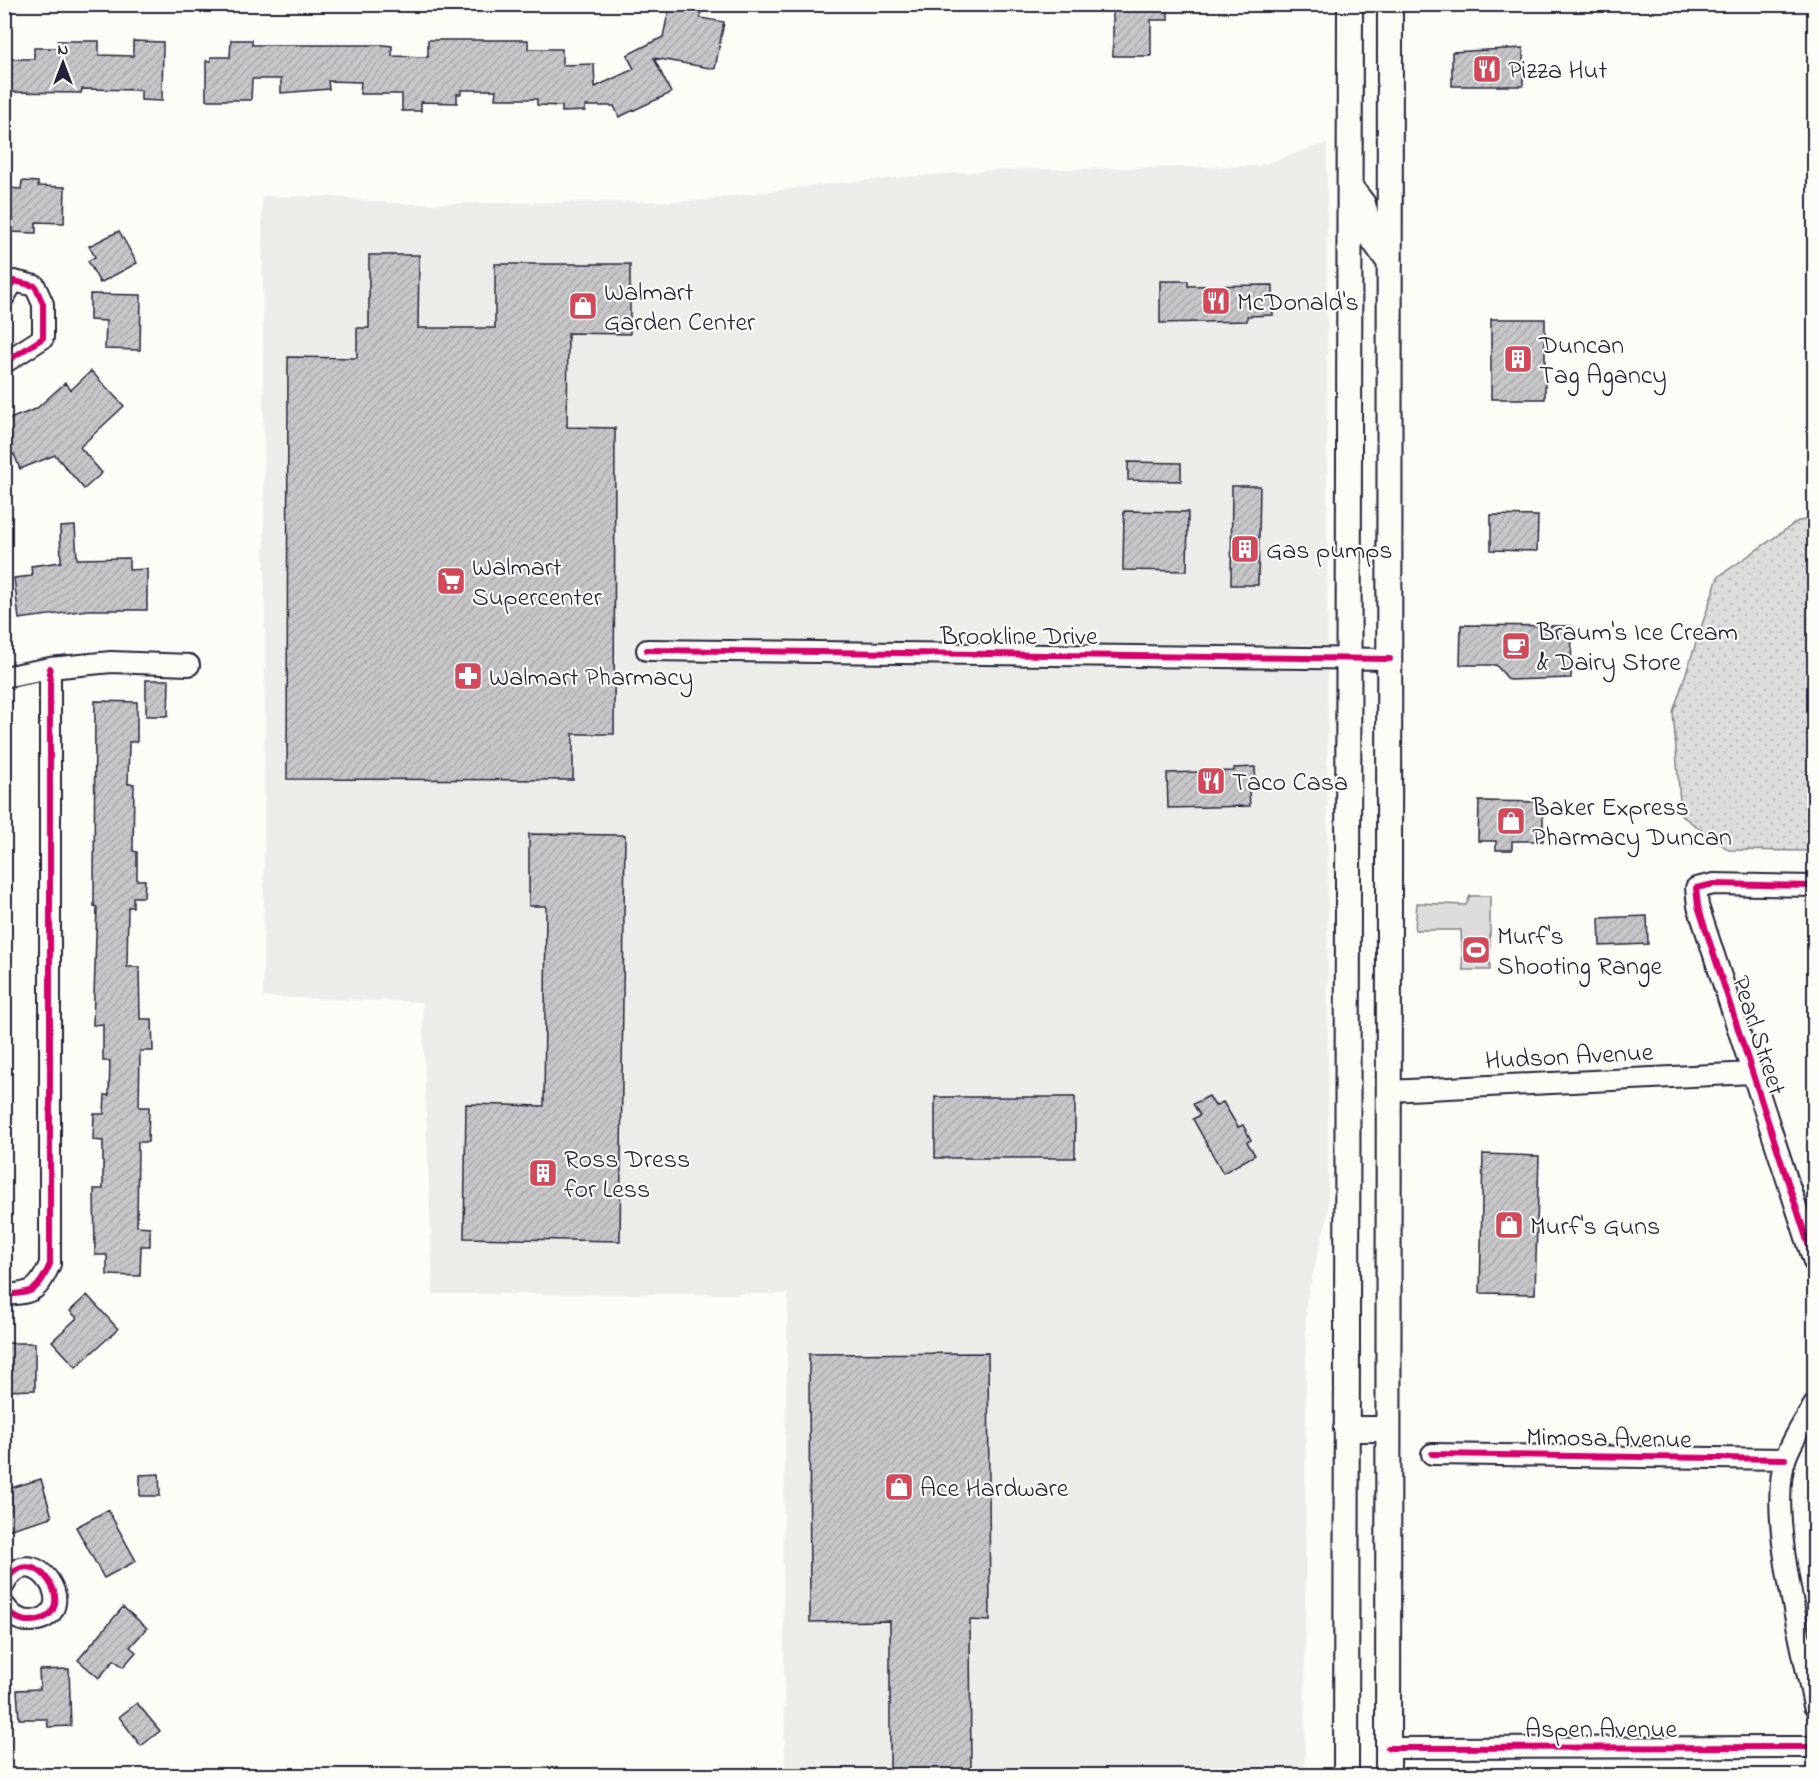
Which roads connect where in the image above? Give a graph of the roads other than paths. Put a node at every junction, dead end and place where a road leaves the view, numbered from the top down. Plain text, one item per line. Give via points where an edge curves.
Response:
1 (1350, 4) edge
2 (1390, 4) edge
3 (1349, 186) junction
4 (1390, 263) junction
5 (4, 297) edge
6 (4, 363) edge
7 (647, 650) dead end
8 (1348, 659) junction
9 (1390, 659) junction
10 (189, 666) dead end
11 (50, 668) junction
12 (4, 676) edge
13 (1815, 886) edge
14 (1752, 1073) junction
15 (1389, 1091) junction
16 (1815, 1262) edge
17 (4, 1294) edge
18 (1815, 1405) edge
19 (1346, 1429) junction
20 (1388, 1429) junction
21 (1432, 1454) dead end
22 (1785, 1459) junction
23 (4, 1585) edge
24 (4, 1605) edge
25 (1815, 1706) edge
26 (1815, 1747) edge
27 (1388, 1748) junction
28 (1346, 1776) edge
29 (1388, 1776) edge

1 - 3 main road
2 - 4 main road
3 - 4 main road via 1363,204 1372,238
3 - 8 main road
4 - 9 main road
5 - 6 street via 14,281 35,286 43,304 43,338
7 - 8 street, Brookline Drive
8 - 9 street, Brookline Drive
8 - 19 main road
9 - 15 main road
10 - 11 street via 111,662
11 - 12 street
11 - 17 street via 50,1264 42,1283 28,1293
13 - 14 street, Pearl Street via 1714,884 1696,888 1698,906
14 - 15 street, Hudson Avenue
14 - 16 street, Pearl Street
15 - 20 main road
18 - 22 street
19 - 20 main road
19 - 28 main road
20 - 27 main road
21 - 22 street, Mimosa Avenue
22 - 25 street via 1779,1501 1781,1533
23 - 24 street via 22,1569 39,1570 52,1581 55,1598 47,1613 32,1621 15,1617
26 - 27 street, Aspen Avenue
27 - 29 main road

